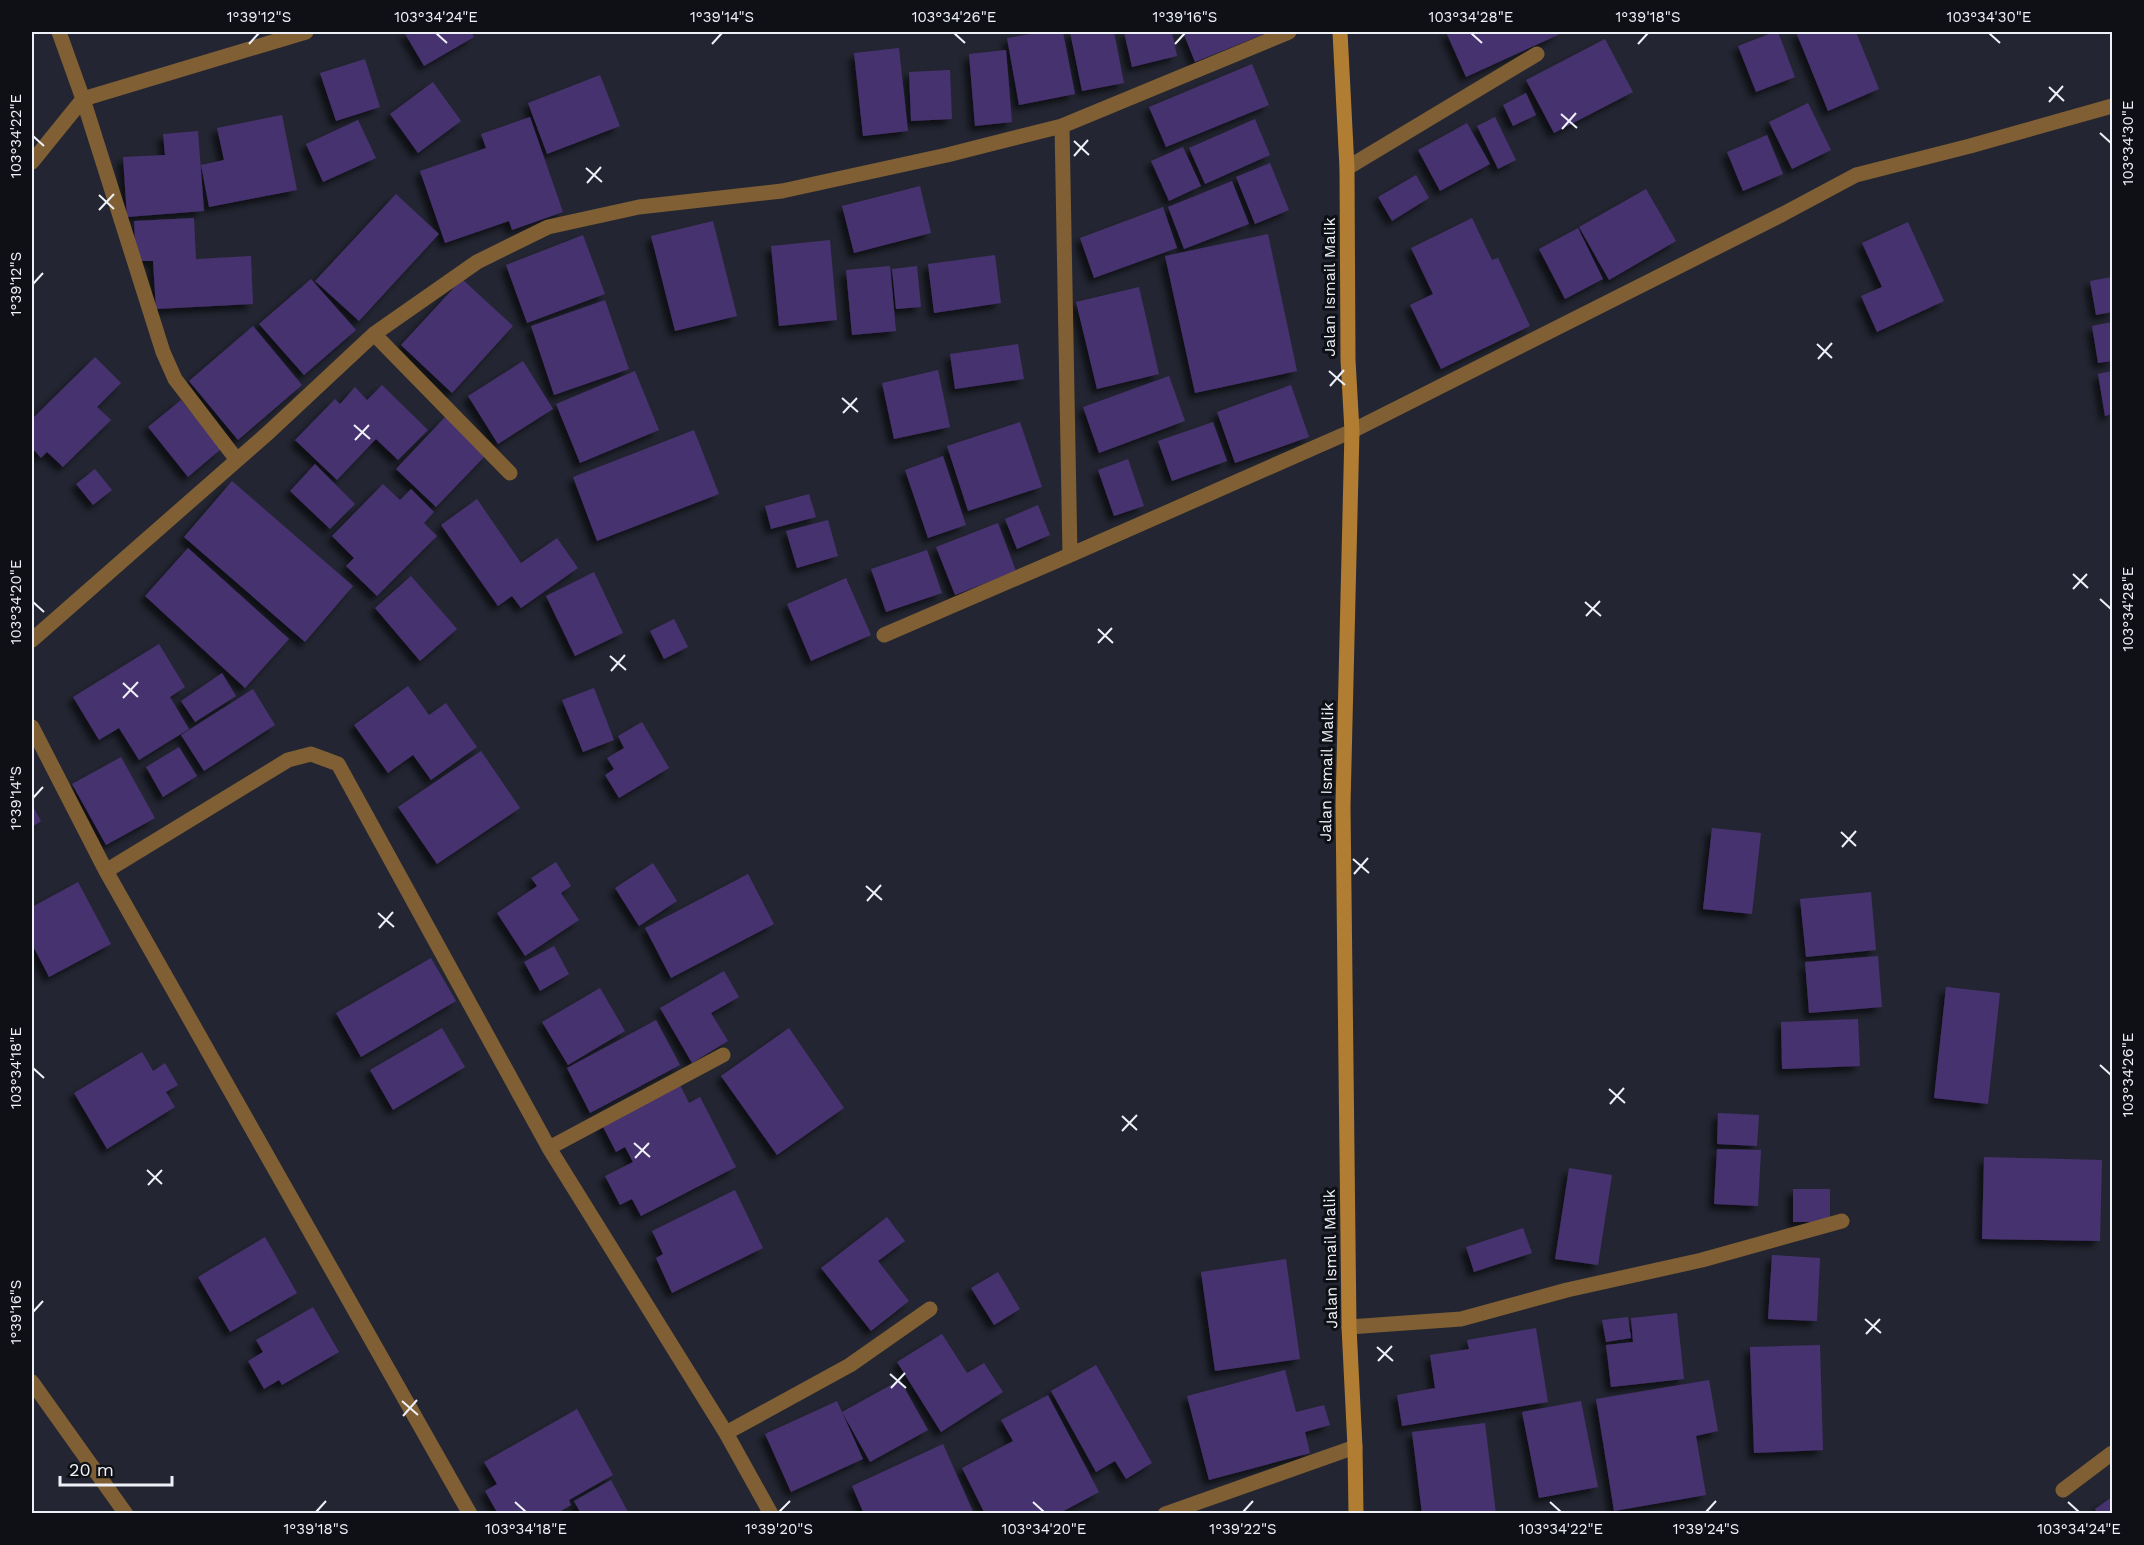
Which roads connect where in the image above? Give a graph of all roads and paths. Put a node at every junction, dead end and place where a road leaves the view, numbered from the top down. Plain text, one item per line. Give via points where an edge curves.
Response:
1 (59, 32) edge
2 (306, 32) edge
3 (1289, 32) edge
4 (1340, 32) edge
5 (1537, 54) dead end
6 (83, 99) junction
7 (2112, 106) edge
8 (1062, 126) junction
9 (32, 162) edge
10 (1347, 168) junction
11 (374, 334) junction
12 (1352, 431) junction
13 (237, 460) junction
14 (510, 473) dead end
15 (1070, 555) junction
16 (884, 635) dead end
17 (32, 640) edge
18 (32, 728) edge
19 (106, 871) junction
20 (723, 1055) dead end
21 (549, 1148) junction
22 (1842, 1221) dead end
23 (930, 1309) dead end
24 (1349, 1327) junction
25 (32, 1382) edge
26 (726, 1433) junction
27 (1355, 1447) junction
28 (2112, 1453) edge
29 (2063, 1490) dead end
30 (126, 1514) edge
31 (470, 1514) edge
32 (771, 1514) edge
33 (1165, 1514) edge
34 (1356, 1514) edge

1 - 6 street
2 - 6 street
3 - 8 street
4 - 10 main road, Jalan Ismail Malik
5 - 10 street
6 - 9 street
6 - 13 street via 163,351 175,379
7 - 12 street via 1856,175
8 - 11 street via 783,191 639,207 548,227 477,262
8 - 15 street
10 - 12 main road, Jalan Ismail Malik
11 - 13 street
11 - 14 street
12 - 15 street
12 - 24 main road, Jalan Ismail Malik via 1343,805
13 - 17 street
15 - 16 street
18 - 19 street
19 - 21 street via 288,760 311,754 338,764
19 - 31 street
20 - 21 street
21 - 26 street
22 - 24 street via 1461,1319
23 - 26 street via 850,1365
24 - 27 main road, Jalan Ismail Malik
25 - 30 street
26 - 32 street
27 - 33 street
27 - 34 main road, Jalan Ismail Malik
28 - 29 street

